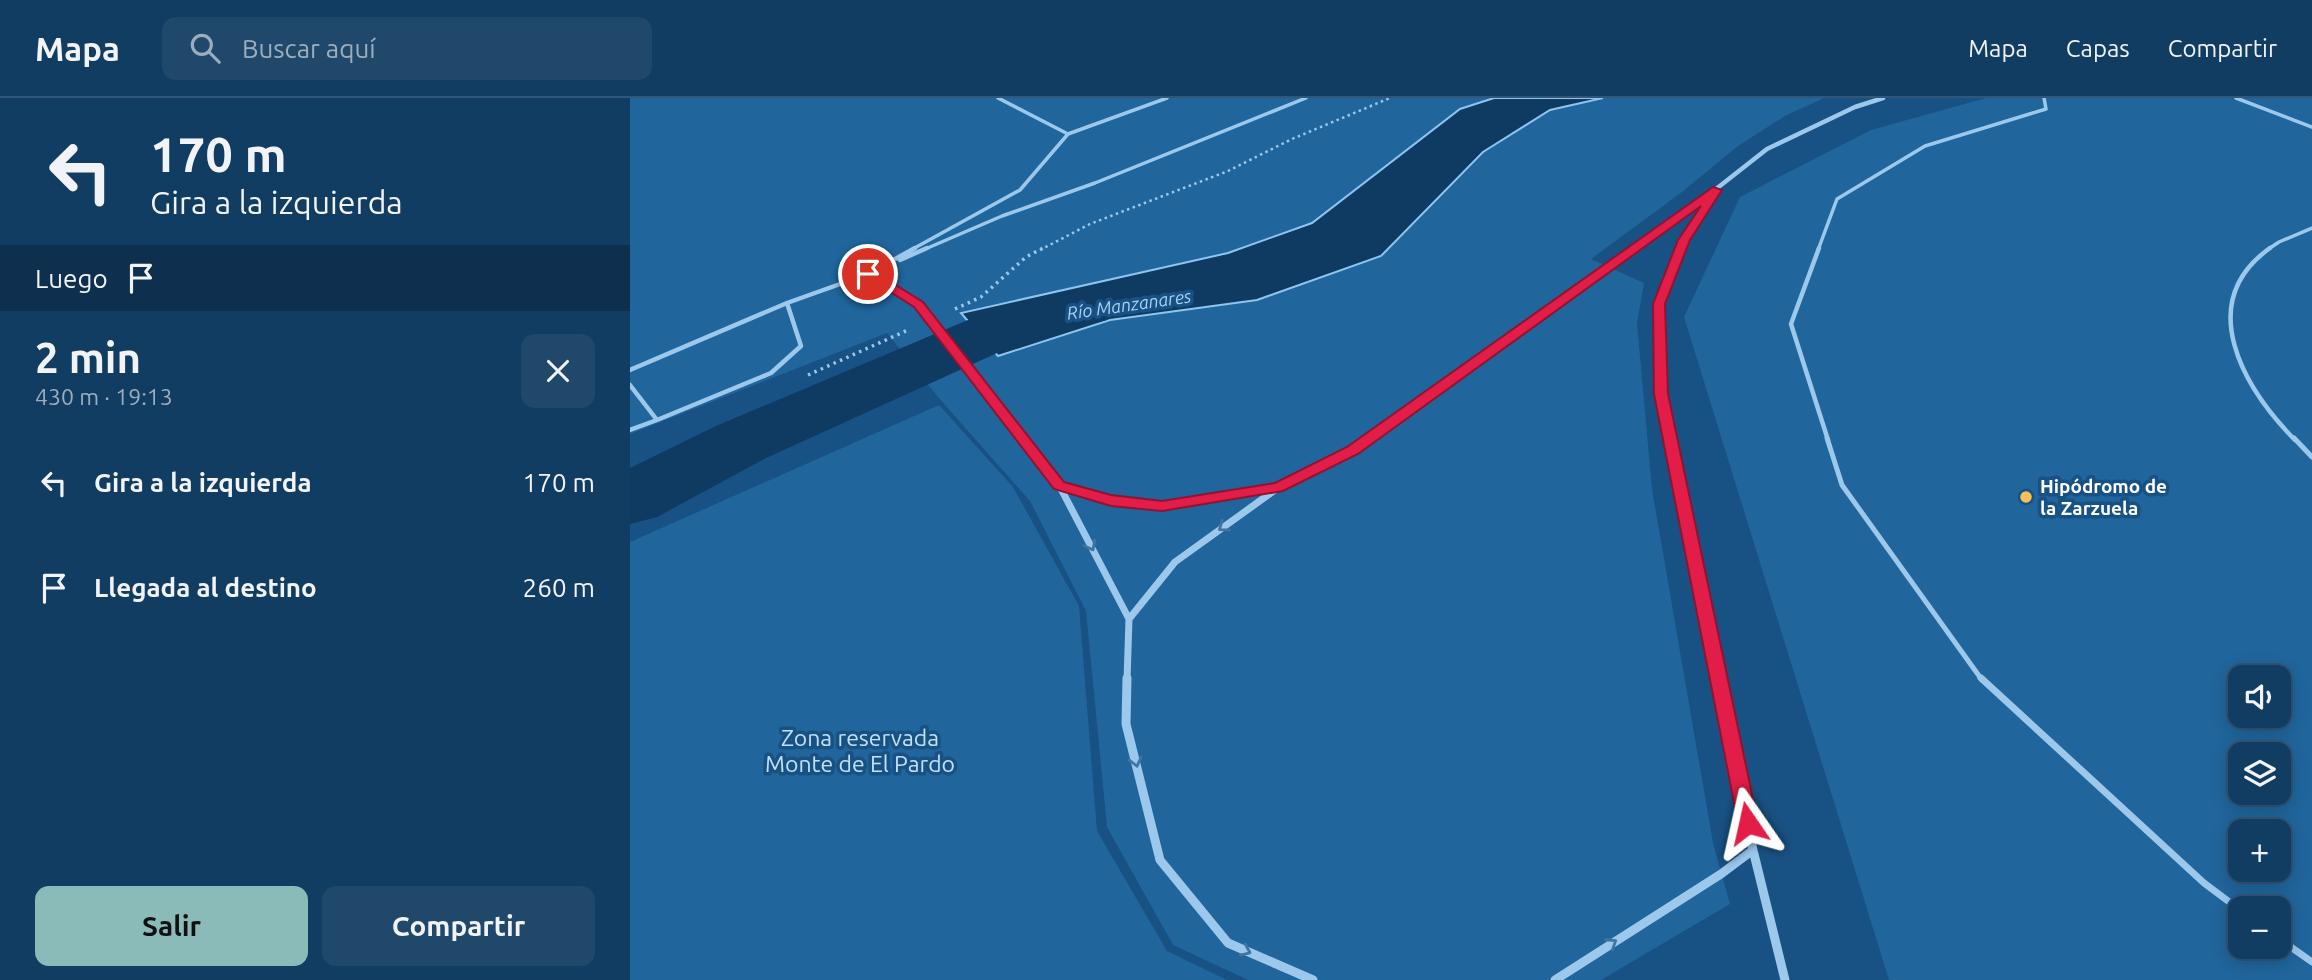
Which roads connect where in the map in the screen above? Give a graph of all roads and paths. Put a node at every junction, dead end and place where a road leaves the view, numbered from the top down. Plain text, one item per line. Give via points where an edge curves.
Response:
1 (999, 98) edge
2 (1167, 98) edge
3 (1306, 98) edge
4 (1390, 98) edge
5 (1882, 98) edge
6 (2044, 98) edge
7 (2236, 98) edge
8 (2312, 127) edge
9 (1068, 134) junction
10 (1716, 190) junction
11 (2312, 228) edge
12 (868, 274) junction
13 (787, 303) junction
14 (945, 314) dead end
15 (908, 330) dead end
16 (630, 370) edge
17 (799, 378) dead end
18 (630, 386) edge
19 (657, 420) junction
20 (630, 430) edge
21 (2312, 457) edge
22 (1059, 485) junction
23 (1278, 488) junction
24 (1129, 619) junction
25 (1754, 850) junction
26 (2228, 901) edge
27 (2291, 947) edge
28 (2312, 962) edge
29 (1313, 980) edge
30 (1555, 980) edge
31 (1785, 980) edge

1 - 9 lane
2 - 9 lane
3 - 12 lane via 1002,216
4 - 14 path via 1228,171 1090,224 1026,257 981,297
5 - 10 street via 1767,149
6 - 26 lane via 2046,109 1926,146 1837,199 1791,324 1842,485 1984,682
7 - 8 lane
9 - 12 lane via 1020,190
10 - 23 street via 1352,450
10 - 25 street via 1684,240 1659,304 1661,394
11 - 21 lane via 2257,254 2235,282 2227,317 2244,371 2269,411
12 - 13 lane
12 - 22 street, bridge via 918,305
13 - 16 lane
13 - 19 lane via 801,346 771,373
15 - 17 path
18 - 19 lane
19 - 20 lane
22 - 23 street via 1111,500 1162,506
22 -> 24 street
23 -> 24 street via 1175,562
24 -> 29 street via 1126,724 1160,860 1228,943
30 -> 25 street
25 - 31 street
27 - 28 lane

